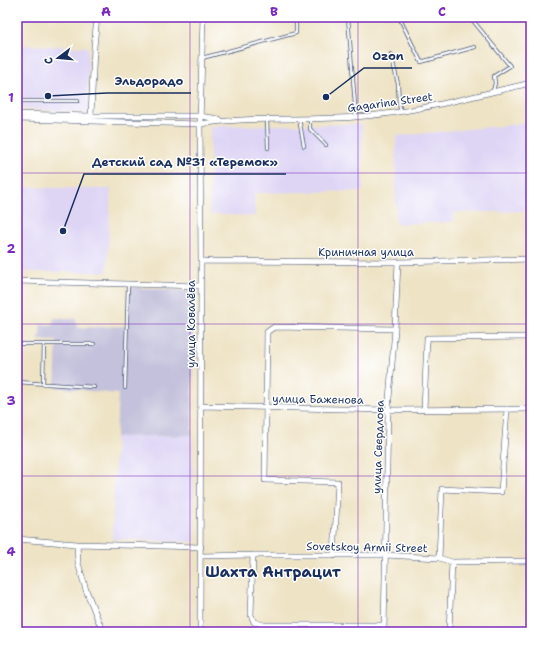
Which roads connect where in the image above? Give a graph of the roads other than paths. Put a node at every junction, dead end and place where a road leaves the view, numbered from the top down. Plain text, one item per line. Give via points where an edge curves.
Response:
1 (97, 17) edge
2 (203, 17) edge
3 (296, 17) edge
4 (348, 17) edge
5 (399, 17) edge
6 (470, 17) edge
7 (524, 17) edge
8 (530, 23) edge
9 (475, 47) dead end
10 (391, 54) dead end
11 (202, 58) junction
12 (531, 83) edge
13 (493, 91) junction
14 (17, 100) edge
15 (78, 101) dead end
16 (401, 112) junction
17 (17, 114) edge
18 (91, 116) junction
19 (200, 116) junction
20 (356, 118) junction
21 (17, 119) edge
22 (267, 119) junction
23 (299, 119) junction
24 (224, 120) junction
25 (310, 120) junction
26 (200, 124) junction
27 (326, 145) dead end
28 (304, 146) dead end
29 (268, 148) dead end
30 (531, 259) edge
31 (201, 261) junction
32 (398, 262) junction
33 (17, 281) edge
34 (128, 284) junction
35 (201, 286) junction
36 (395, 329) junction
37 (531, 338) edge
38 (17, 344) edge
39 (44, 344) junction
40 (94, 344) dead end
41 (17, 382) edge
42 (43, 384) junction
43 (94, 387) dead end
44 (125, 388) dead end
45 (201, 406) junction
46 (266, 407) junction
47 (507, 409) junction
48 (531, 409) edge
49 (388, 410) junction
50 (424, 410) junction
51 (17, 539) edge
52 (77, 544) junction
53 (201, 547) junction
54 (253, 555) junction
55 (385, 555) junction
56 (201, 556) junction
57 (334, 556) junction
58 (439, 558) junction
59 (531, 561) edge
60 (452, 562) junction
61 (384, 625) junction
62 (103, 631) edge
63 (96, 632) edge
64 (200, 632) edge
65 (384, 632) edge
66 (449, 632) edge

1 - 18 street
2 - 11 street, улица Ковалёва
3 - 11 lane via 296,33
4 - 20 lane
5 - 9 lane via 421,62
6 - 13 lane via 510,66 494,76
7 - 8 street
10 - 16 lane
11 - 19 street, улица Ковалёва
12 - 13 street, Gagarina Street
13 - 16 street, Gagarina Street
14 - 15 lane
16 - 20 street, Gagarina Street
17 - 18 street, Gagarina Street
18 - 19 street, Gagarina Street
19 - 24 street, Gagarina Street
19 - 26 street, улица Ковалёва
20 - 25 street, Gagarina Street
21 - 26 street, Gagarina Street
22 - 23 street, Gagarina Street
22 - 24 street, Gagarina Street
22 - 29 lane
23 - 25 street, Gagarina Street
23 - 28 lane
24 - 26 street, Gagarina Street
25 - 27 lane via 310,129
26 - 31 street, улица Ковалёва
30 - 32 street, Криничная улица
31 - 32 street, Криничная улица
31 - 35 street, улица Ковалёва
32 - 36 street, улица Свердлова
33 - 34 street
34 - 35 street
34 - 44 lane
35 - 45 street, улица Ковалёва
36 - 46 street via 274,327 267,332
36 - 49 street, улица Свердлова
37 - 50 street via 427,338
38 - 39 lane
39 - 40 lane
39 - 42 lane
41 - 42 lane
42 - 43 lane
45 - 46 street, улица Баженова
45 - 53 street, улица Ковалёва
46 - 49 street, улица Баженова
46 - 57 street via 265,480 338,482
47 - 48 street, улица Баженова
47 - 50 street, улица Баженова
47 - 58 street via 501,492 442,489
49 - 50 street, улица Баженова
49 - 55 street, улица Свердлова
51 - 52 street
52 - 53 street
52 - 62 street via 78,563 86,590
53 - 56 street, улица Ковалёва
54 - 56 street, Sovetskoy Armii Street
54 - 57 street, Sovetskoy Armii Street
54 - 61 street via 251,615 254,622 264,625
55 - 57 street, Sovetskoy Armii Street
55 - 58 street, Sovetskoy Armii Street
55 - 61 street, улица Свердлова
56 - 64 street, улица Ковалёва
58 - 60 street, Sovetskoy Armii Street
59 - 60 street, Sovetskoy Armii Street
60 - 66 street
61 - 65 street, улица Свердлова
62 - 63 lane

